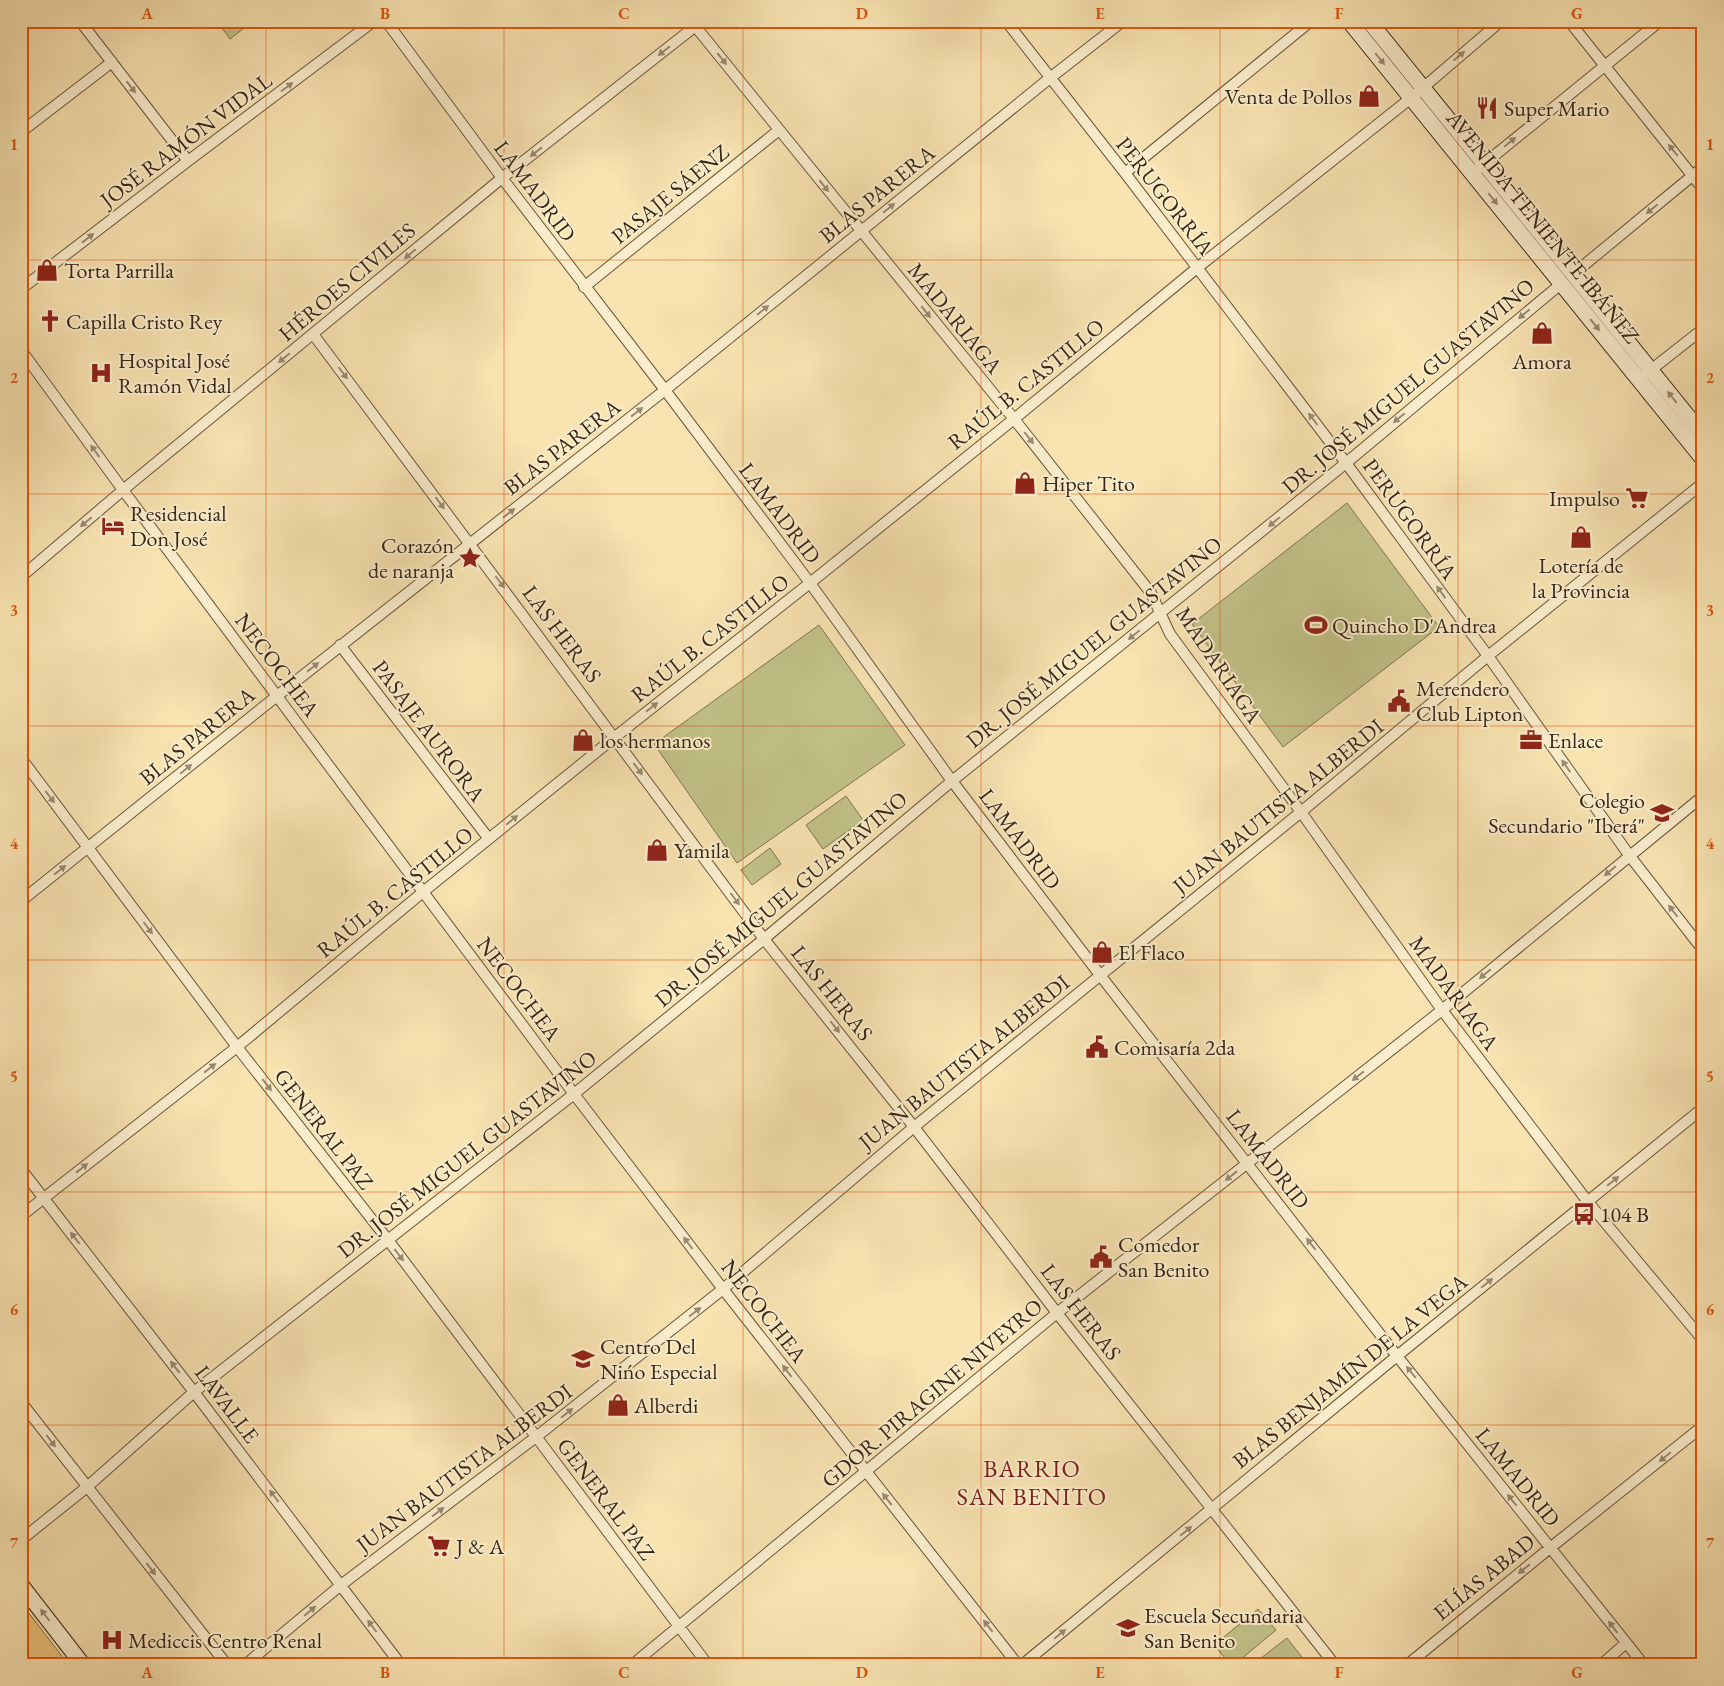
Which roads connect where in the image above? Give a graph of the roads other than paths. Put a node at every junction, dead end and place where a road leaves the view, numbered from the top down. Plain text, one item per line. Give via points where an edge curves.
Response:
1 (80, 21) edge
2 (374, 21) edge
3 (386, 21) edge
4 (1006, 21) edge
5 (1123, 21) edge
6 (1311, 21) edge
7 (1349, 21) edge
8 (1369, 21) edge
9 (1501, 21) edge
10 (1569, 21) edge
11 (1660, 21) edge
12 (696, 23) edge
13 (112, 62) junction
14 (1605, 66) junction
15 (1050, 78) junction
16 (1416, 93) junction
17 (779, 130) junction
18 (21, 132) edge
19 (188, 161) junction
20 (1703, 167) edge
21 (1478, 169) junction
22 (1125, 173) junction
23 (1693, 175) junction
24 (502, 178) junction
25 (1703, 189) edge
26 (860, 231) junction
27 (1197, 268) junction
28 (1567, 279) junction
29 (584, 287) junction
30 (21, 289) edge
31 (1703, 329) edge
32 (313, 334) junction
33 (21, 350) edge
34 (1645, 375) junction
35 (665, 390) junction
36 (1014, 419) junction
37 (1703, 435) edge
38 (1703, 459) edge
39 (1346, 463) junction
40 (1703, 483) edge
41 (123, 490) junction
42 (470, 543) junction
43 (21, 577) edge
44 (810, 583) junction
45 (1161, 613) junction
46 (340, 645) junction
47 (1488, 656) junction
48 (277, 696) junction
49 (615, 737) junction
50 (21, 758) edge
51 (952, 781) junction
52 (1703, 796) edge
53 (1301, 812) junction
54 (488, 839) junction
55 (88, 848) junction
56 (1629, 855) junction
57 (423, 892) junction
58 (21, 901) edge
59 (764, 939) junction
60 (1703, 950) edge
61 (1100, 975) junction
62 (1442, 1010) junction
63 (237, 1047) junction
64 (574, 1094) junction
65 (1703, 1108) edge
66 (914, 1126) junction
67 (1247, 1163) junction
68 (21, 1169) edge
69 (44, 1198) junction
70 (1588, 1202) junction
71 (21, 1216) edge
72 (388, 1240) junction
73 (724, 1289) junction
74 (1057, 1313) junction
75 (1703, 1340) edge
76 (1397, 1356) junction
77 (194, 1392) junction
78 (21, 1402) edge
79 (1703, 1426) edge
80 (536, 1437) junction
81 (866, 1472) junction
82 (87, 1487) junction
83 (1213, 1509) junction
84 (21, 1540) edge
85 (1550, 1548) junction
86 (21, 1585) edge
87 (341, 1585) junction
88 (21, 1618) edge
89 (679, 1626) junction
90 (1626, 1643) junction
91 (21, 1645) edge
92 (68, 1646) junction
93 (48, 1663) edge
94 (83, 1665) edge
95 (227, 1665) edge
96 (245, 1665) edge
97 (401, 1665) edge
98 (632, 1665) edge
99 (708, 1665) edge
100 (1018, 1665) edge
101 (1022, 1665) edge
102 (1335, 1665) edge
103 (1407, 1665) edge
104 (1601, 1665) edge
105 (1644, 1665) edge

1 - 13 street
19 -> 2 street, JOSÉ RAMÓN VIDAL
3 - 24 street, LAMADRID
4 - 15 street, PERUGORRÍA
5 - 15 street, BLAS PARERA
6 - 22 street
7 -> 16 main road, AVENIDA TENIENTE IBÁÑEZ
8 - 16 main road, AVENIDA TENIENTE IBÁÑEZ
16 -> 9 street, RAÚL B. CASTILLO
10 - 14 street
11 - 14 street
12 -> 17 street, MADARIAGA
12 -> 24 street, HÉROES CIVILES
13 - 18 street
13 -> 19 street
21 -> 14 street
23 -> 14 street
15 - 22 street, PERUGORRÍA
26 -> 15 street, BLAS PARERA
16 - 21 main road, AVENIDA TENIENTE IBÁÑEZ
16 - 27 street, RAÚL B. CASTILLO
17 -> 26 street, MADARIAGA
17 - 29 street, PASAJE SÁENZ
30 -> 19 street, JOSÉ RAMÓN VIDAL
20 - 23 street, DR. JOSÉ MIGUEL GUASTAVINO
21 - 28 main road, AVENIDA TENIENTE IBÁÑEZ
22 - 27 street, PERUGORRÍA
23 - 25 street
23 -> 28 street, DR. JOSÉ MIGUEL GUASTAVINO
24 - 29 street, LAMADRID
24 -> 32 street, HÉROES CIVILES
35 -> 26 street, BLAS PARERA
26 -> 36 street, MADARIAGA
27 - 36 street, RAÚL B. CASTILLO
39 -> 27 street, PERUGORRÍA
28 - 34 main road, AVENIDA TENIENTE IBÁÑEZ
28 -> 39 street, DR. JOSÉ MIGUEL GUASTAVINO
29 - 35 street, LAMADRID
31 - 34 street
32 -> 41 street, HÉROES CIVILES
32 -> 42 street, LAS HERAS
41 -> 33 street, NECOCHEA
37 -> 34 main road, AVENIDA TENIENTE IBÁÑEZ
34 - 38 main road, AVENIDA TENIENTE IBÁÑEZ
42 -> 35 street, BLAS PARERA
35 - 44 street, LAMADRID
36 - 44 street, RAÚL B. CASTILLO
36 -> 45 street, MADARIAGA via 1151,593
39 -> 45 street, DR. JOSÉ MIGUEL GUASTAVINO
47 -> 39 street, PERUGORRÍA
40 - 47 street, JUAN BAUTISTA ALBERDI
41 -> 43 street, HÉROES CIVILES
41 - 48 street, NECOCHEA
42 - 46 street, BLAS PARERA
42 -> 49 street, LAS HERAS
49 -> 44 street, RAÚL B. CASTILLO
44 - 51 street, LAMADRID
45 -> 51 street, DR. JOSÉ MIGUEL GUASTAVINO
45 - 53 street, MADARIAGA via 1170,634
48 -> 46 street, BLAS PARERA
46 - 54 street, PASAJE AURORA
47 - 53 street, JUAN BAUTISTA ALBERDI
56 -> 47 street, PERUGORRÍA
55 -> 48 street, BLAS PARERA
48 - 57 street, NECOCHEA
54 -> 49 street, RAÚL B. CASTILLO
49 -> 59 street, LAS HERAS
50 -> 55 street, GENERAL PAZ
51 - 59 street, DR. JOSÉ MIGUEL GUASTAVINO
51 - 61 street, LAMADRID
52 - 56 street, GDOR. PIRAGINE NIVEYRO
53 - 61 street, JUAN BAUTISTA ALBERDI
53 - 62 street, MADARIAGA
54 - 57 street, RAÚL B. CASTILLO
58 -> 55 street, BLAS PARERA
55 -> 63 street, GENERAL PAZ
60 -> 56 street, PERUGORRÍA
56 -> 62 street, GDOR. PIRAGINE NIVEYRO
57 - 63 street, RAÚL B. CASTILLO
57 - 64 street, NECOCHEA
59 - 64 street, DR. JOSÉ MIGUEL GUASTAVINO
59 -> 66 street, LAS HERAS
61 - 66 street, JUAN BAUTISTA ALBERDI
61 - 67 street, LAMADRID
62 -> 67 street, GDOR. PIRAGINE NIVEYRO
62 - 70 street, MADARIAGA
69 -> 63 street, RAÚL B. CASTILLO
63 -> 72 street, GENERAL PAZ
64 - 72 street, DR. JOSÉ MIGUEL GUASTAVINO
73 -> 64 street, NECOCHEA
70 -> 65 street, BLAS BENJAMÍN DE LA VEGA
66 - 73 street, JUAN BAUTISTA ALBERDI
66 - 74 street, LAS HERAS
67 -> 74 street, GDOR. PIRAGINE NIVEYRO
76 -> 67 street, LAMADRID
68 - 69 street, LAVALLE
69 - 71 street, RAÚL B. CASTILLO
77 -> 69 street, LAVALLE
70 - 75 street, MADARIAGA
76 -> 70 street, BLAS BENJAMÍN DE LA VEGA
72 - 77 street, DR. JOSÉ MIGUEL GUASTAVINO
72 -> 80 street, GENERAL PAZ
80 -> 73 street, JUAN BAUTISTA ALBERDI
81 -> 73 street, NECOCHEA
74 - 81 street, GDOR. PIRAGINE NIVEYRO
74 - 83 street, LAS HERAS
76 - 83 street, BLAS BENJAMÍN DE LA VEGA
85 -> 76 street, LAMADRID
77 - 82 street, DR. JOSÉ MIGUEL GUASTAVINO
87 -> 77 street, LAVALLE
78 -> 82 street
79 -> 85 street, ELÍAS ABAD
87 -> 80 street, JUAN BAUTISTA ALBERDI
80 - 89 street, GENERAL PAZ
81 - 89 street, GDOR. PIRAGINE NIVEYRO
100 -> 81 street, NECOCHEA
82 - 84 street, DR. JOSÉ MIGUEL GUASTAVINO
82 -> 95 street
101 -> 83 street, BLAS BENJAMÍN DE LA VEGA
83 - 102 street, LAS HERAS
90 -> 85 street, LAMADRID
85 -> 103 street, ELÍAS ABAD
92 -> 86 main road
96 -> 87 street, JUAN BAUTISTA ALBERDI
97 -> 87 street, LAVALLE
88 - 93 highway
89 - 98 street, GDOR. PIRAGINE NIVEYRO
89 - 99 street, GENERAL PAZ
90 - 104 street
90 - 105 street, LAMADRID
91 - 93 highway
92 - 93 street
92 - 94 main road

